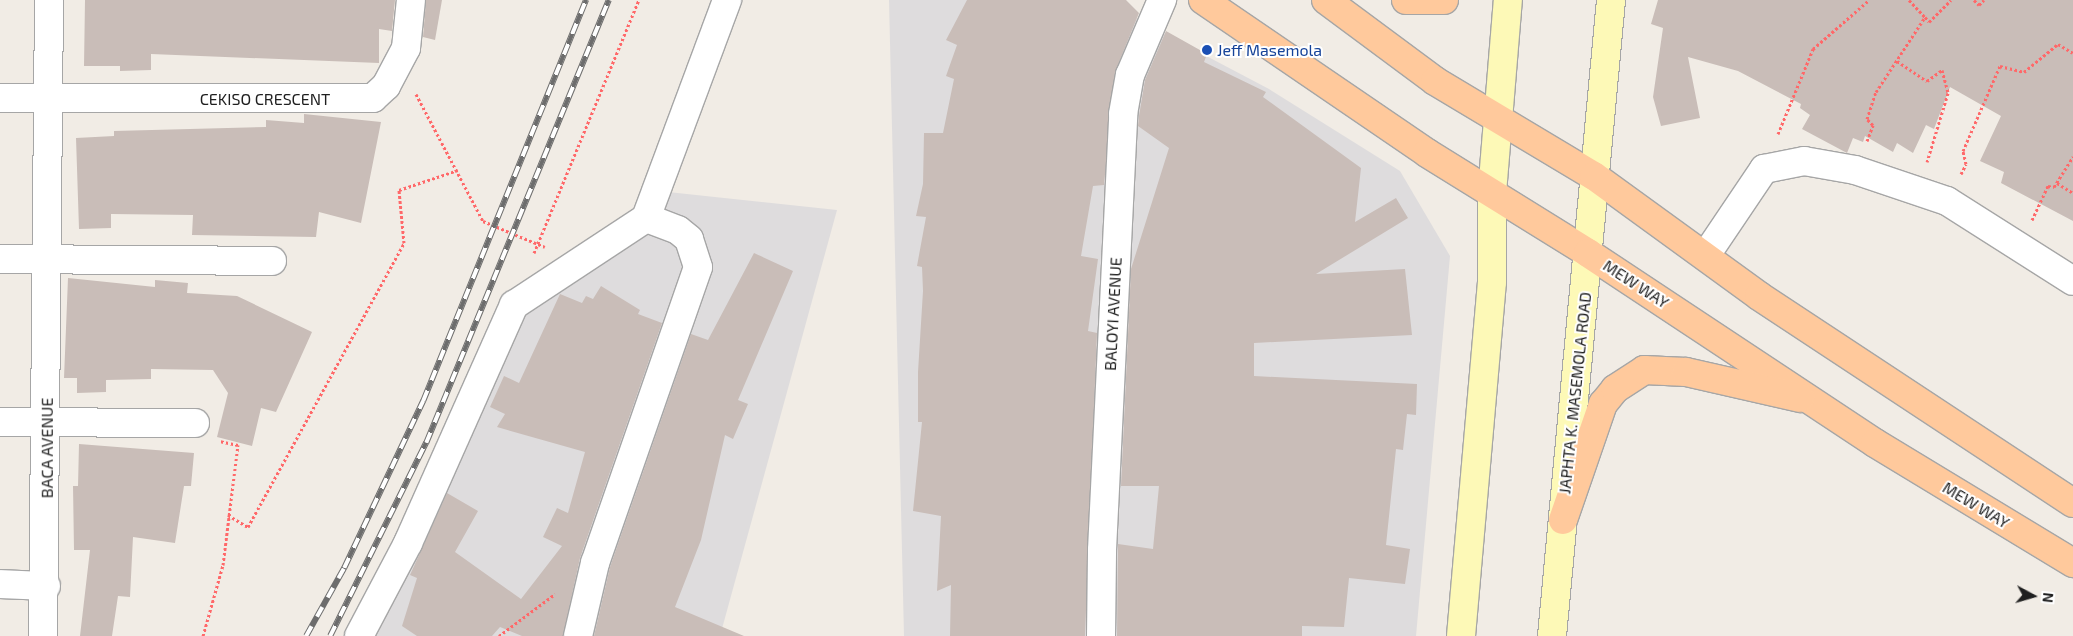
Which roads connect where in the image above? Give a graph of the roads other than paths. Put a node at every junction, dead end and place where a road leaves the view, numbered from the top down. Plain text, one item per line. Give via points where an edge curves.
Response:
1 (49, 0) edge
2 (411, 0) edge
3 (727, 0) edge
4 (1162, 0) edge
5 (1203, 0) edge
6 (1326, 0) edge
7 (1406, 0) edge
8 (1444, 0) edge
9 (1508, 0) edge
10 (1611, 0) edge
11 (0, 98) edge
12 (48, 99) junction
13 (1500, 118) junction
14 (1594, 176) junction
15 (1492, 193) junction
16 (646, 218) junction
17 (1588, 253) junction
18 (1706, 255) junction
19 (0, 259) edge
20 (44, 260) junction
21 (272, 261) dead end
22 (2073, 281) edge
23 (1812, 400) junction
24 (0, 422) edge
25 (48, 422) junction
26 (194, 423) road end
27 (2073, 503) edge
28 (1563, 520) junction
29 (2073, 563) edge
30 (0, 584) edge
31 (46, 586) junction
32 (44, 636) edge
33 (360, 636) edge
34 (578, 636) edge
35 (1102, 636) edge
36 (1461, 636) edge
37 (1552, 636) edge

1 - 12 street, BACA AVENUE
2 - 12 street, CEKISO CRESCENT via 406,48 396,71 373,98
3 - 16 street
4 - 35 street, BALOYI AVENUE via 1130,74 1123,114 1102,550
5 - 15 main road, MEW WAY
6 - 13 main road via 1435,81
7 - 8 main road
9 - 13 main road
10 - 14 main road, JAPHTA K. MASEMOLA ROAD
11 - 12 street, CEKISO CRESCENT
12 - 20 street, BACA AVENUE
13 - 14 main road
13 - 15 main road
14 - 17 main road, JAPHTA K. MASEMOLA ROAD
14 - 18 main road
15 - 17 main road, MEW WAY
15 - 36 main road via 1492,282
16 - 33 street via 514,305 408,543
16 - 34 street via 678,230 689,239 698,267 595,563
17 - 23 main road, MEW WAY
17 - 28 main road, JAPHTA K. MASEMOLA ROAD
18 - 22 street via 1764,169 1804,161 1855,170 1935,197 2020,244
18 - 27 main road via 1759,296
19 - 20 street
20 - 21 street
20 - 25 street, BACA AVENUE
23 - 28 main road via 1686,372 1644,370 1615,389 1603,404
23 - 29 main road, MEW WAY
24 - 25 street
25 - 26 street
25 - 31 street, BACA AVENUE
28 - 37 main road, JAPHTA K. MASEMOLA ROAD
30 - 31 street
31 - 32 street, BACA AVENUE

